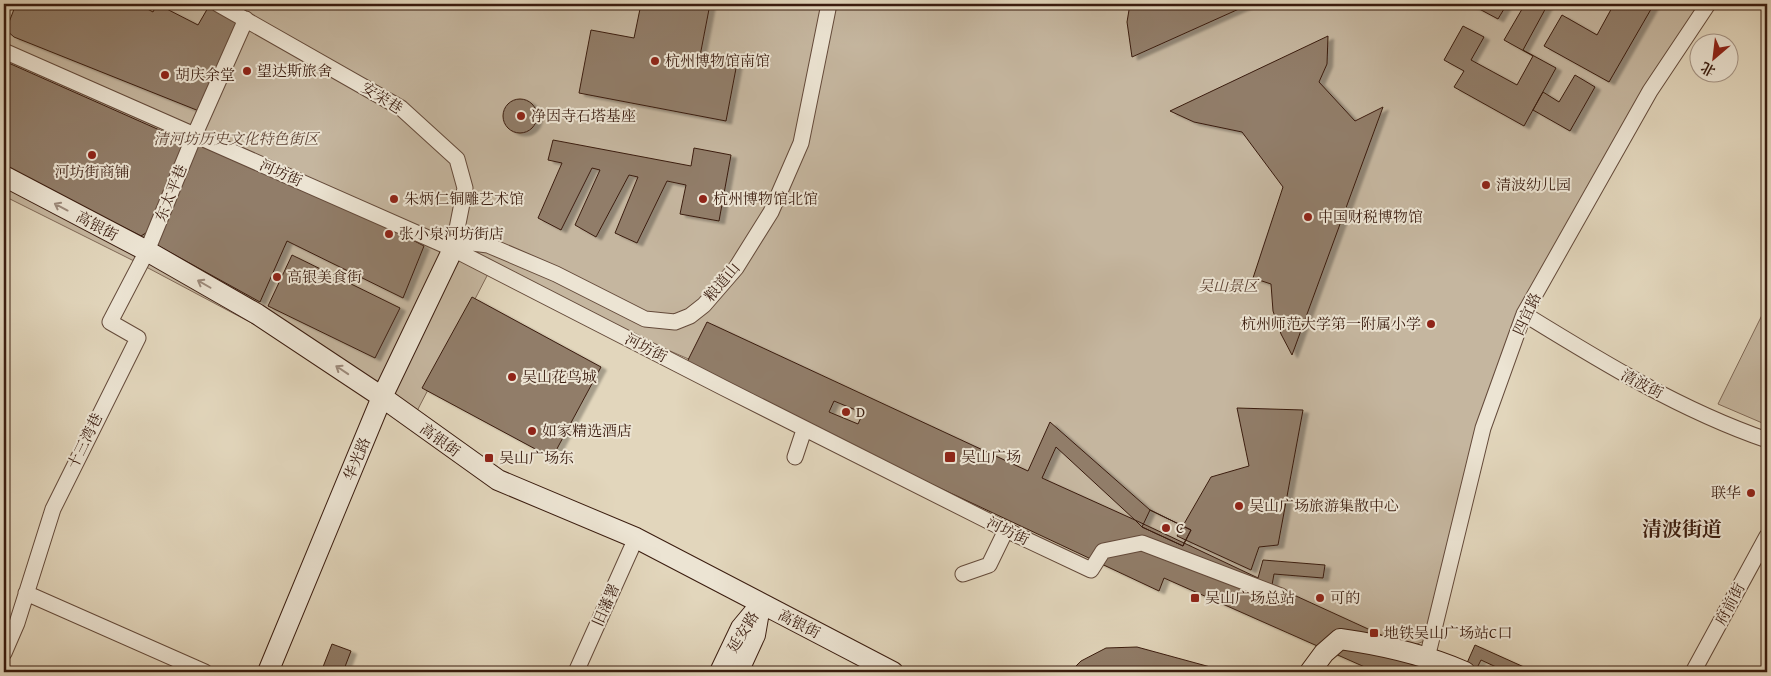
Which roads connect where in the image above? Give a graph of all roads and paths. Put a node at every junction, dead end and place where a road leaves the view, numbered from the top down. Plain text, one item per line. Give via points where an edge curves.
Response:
1 (218, 4) edge
2 (829, 4) edge
3 (1708, 4) edge
4 (246, 19) junction
5 (4, 51) edge
6 (194, 134) junction
7 (4, 176) edge
8 (453, 249) junction
9 (147, 251) junction
10 (1524, 314) junction
11 (382, 398) junction
12 (803, 433) dead end
13 (1767, 440) edge
14 (795, 457) dead end
15 (1006, 530) junction
16 (1767, 536) edge
17 (636, 538) junction
18 (963, 574) dead end
19 (26, 593) junction
20 (1281, 596) dead end
21 (761, 604) junction
22 (4, 653) edge
23 (1427, 658) junction
24 (205, 672) edge
25 (268, 672) edge
26 (576, 672) edge
27 (720, 672) edge
28 (738, 672) edge
29 (892, 672) edge
30 (1310, 672) edge
31 (1466, 672) edge
32 (1693, 672) edge

1 - 4 street, 安荣巷
2 - 8 street, 粮道山 via 801,143 771,212 736,268 690,316 675,322 645,319 556,274 488,245 472,243
3 - 10 street, 四宜路 via 1650,91
4 - 6 street, 东太平巷
4 - 8 street, 安荣巷 via 401,108 457,159 465,188
5 - 6 street, 河坊街
6 - 8 street, 河坊街
6 - 9 street, 东太平巷
9 -> 7 street, 高银街
8 - 11 street, 华光路
8 - 15 street, 河坊街
11 -> 9 street, 高银街 via 257,314
9 - 19 street, 十三湾巷 via 110,322 138,338 53,509
10 - 13 street, 清波街 via 1621,374 1731,428
10 - 23 street, 四宜路 via 1482,428
11 - 17 street, 高银街 via 498,480
11 - 25 street, 华光路
12 - 14 street
15 - 18 street via 989,565
15 - 20 street, 河坊街 via 1091,570 1103,551 1142,543
16 - 32 street, 府前街
17 - 21 street, 高银街
17 - 26 street, 旧藩署
19 - 22 street, 十三湾巷
19 - 24 street
21 - 27 street, 延安路 via 741,628
21 - 28 street, 延安路 via 756,635
21 - 29 street, 高银街
23 - 30 street via 1340,640 1324,653
23 - 31 street

